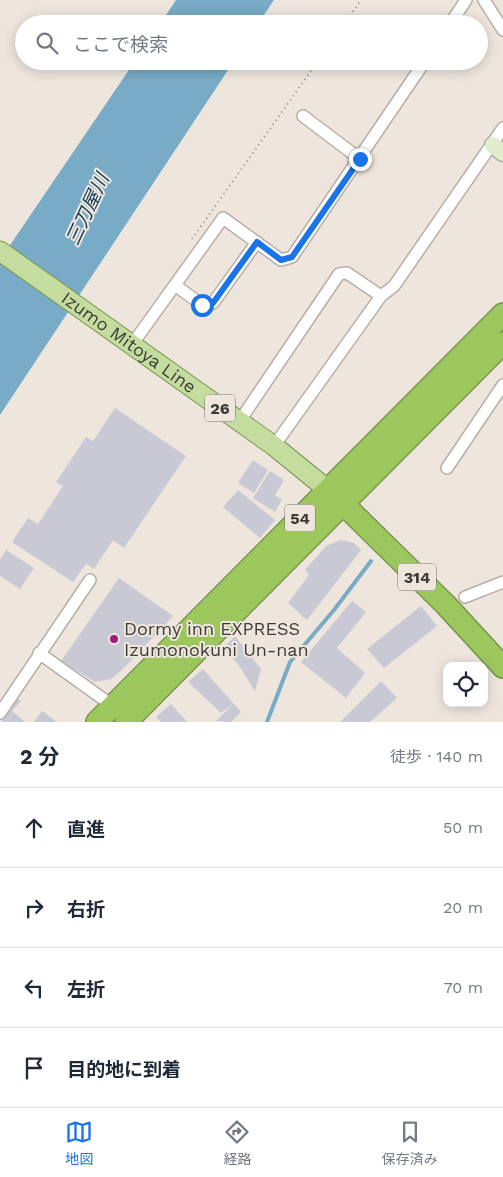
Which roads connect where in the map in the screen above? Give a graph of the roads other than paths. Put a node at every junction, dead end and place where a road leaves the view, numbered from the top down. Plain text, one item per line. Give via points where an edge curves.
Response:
1 (466, 0) edge
2 (484, 0) edge
3 (456, 15) edge
4 (503, 30) edge
5 (419, 70) edge
6 (303, 116) dead end
7 (503, 128) edge
8 (498, 149) edge
9 (360, 159) junction
10 (257, 242) junction
11 (0, 251) edge
12 (174, 285) junction
13 (381, 296) junction
14 (503, 314) edge
15 (503, 343) edge
16 (131, 346) junction
17 (503, 385) edge
18 (239, 422) junction
19 (274, 446) junction
20 (447, 468) dead end
21 (336, 497) junction
22 (90, 580) dead end
23 (503, 582) edge
24 (465, 597) dead end
25 (39, 654) junction
26 (503, 667) edge
27 (112, 706) junction
28 (0, 713) edge
29 (128, 721) edge
30 (97, 722) edge

1 - 3 street
2 - 4 street
5 - 9 street
6 - 9 street
7 - 8 street
8 - 13 street via 394,286
9 - 10 street via 292,257 281,260
10 - 12 street via 213,303 202,305
10 - 12 street via 223,218
11 - 16 main road, Izumo Mitoya Line / 26
12 - 16 street
13 - 18 street via 346,273 339,274
13 - 19 street
14 - 21 highway, 54
15 - 21 highway, 54
16 - 18 main road, Izumo Mitoya Line / 26
17 - 20 street
18 - 19 main road, Izumo Mitoya Line / 26
19 - 21 main road, Izumo Mitoya Line / 26
21 - 26 highway, 314
21 - 27 highway, 54
21 - 29 highway, 54
22 - 25 street
23 - 24 street
25 - 27 street
25 - 28 street
27 - 29 street
27 - 30 highway, 54

